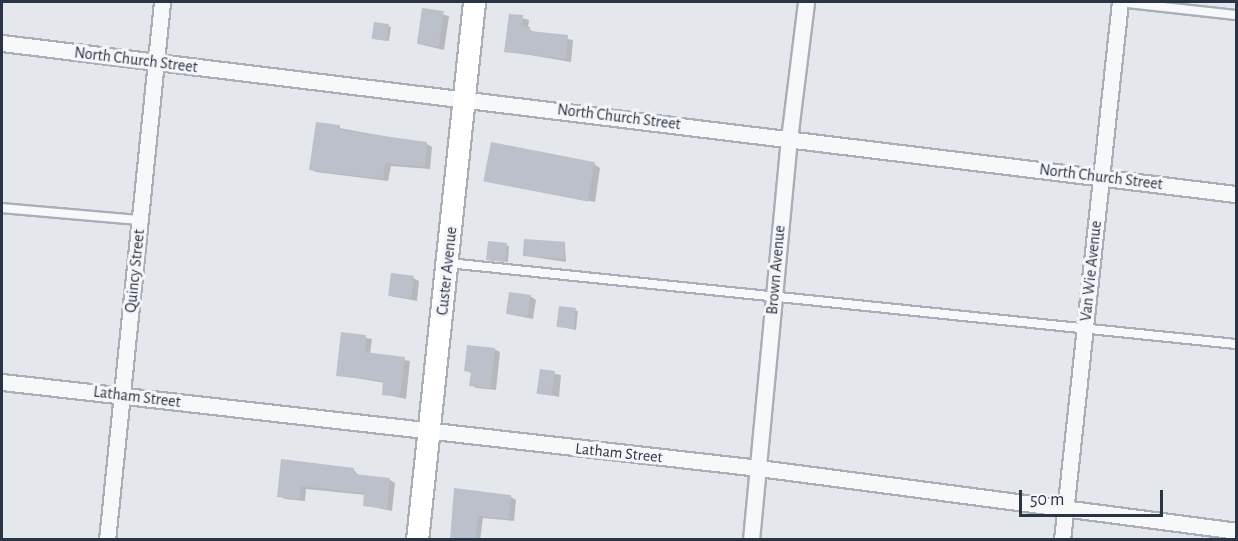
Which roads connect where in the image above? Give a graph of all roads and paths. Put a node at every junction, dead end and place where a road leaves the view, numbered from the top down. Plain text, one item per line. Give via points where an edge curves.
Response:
1 (162, 2) edge
2 (474, 2) edge
3 (806, 2) edge
4 (1119, 2) edge
5 (1236, 15) edge
6 (2, 43) edge
7 (155, 63) junction
8 (465, 98) junction
9 (789, 139) junction
10 (1101, 177) junction
11 (1236, 194) edge
12 (2, 208) edge
13 (140, 220) junction
14 (448, 263) junction
15 (774, 295) junction
16 (1085, 328) junction
17 (1236, 344) edge
18 (2, 382) edge
19 (121, 395) junction
20 (430, 432) junction
21 (759, 468) junction
22 (1065, 510) junction
23 (1236, 531) edge
24 (107, 540) edge
25 (417, 540) edge
26 (751, 540) edge
27 (1062, 540) edge

1 - 7 street, Quincy Street
2 - 8 street, Custer Avenue
3 - 9 street, Brown Avenue
4 - 5 lane
4 - 10 street, Van Wie Avenue
6 - 7 street, North Church Street
7 - 8 street, North Church Street
7 - 13 street, Quincy Street
8 - 9 street, North Church Street
8 - 14 street, Custer Avenue
9 - 10 street, North Church Street
9 - 15 street, Brown Avenue
10 - 11 street, North Church Street
10 - 16 street, Van Wie Avenue
12 - 13 lane
13 - 19 street, Quincy Street
14 - 15 lane
14 - 20 street, Custer Avenue
15 - 16 lane
15 - 21 street, Brown Avenue
16 - 17 lane
16 - 22 street, Van Wie Avenue
18 - 19 street, Latham Street
19 - 20 street, Latham Street
19 - 24 street, Quincy Street
20 - 21 street, Latham Street
20 - 25 street, Custer Avenue
21 - 22 street, Latham Street
21 - 26 street, Brown Avenue
22 - 23 street, Latham Street
22 - 27 street, Van Wie Avenue

